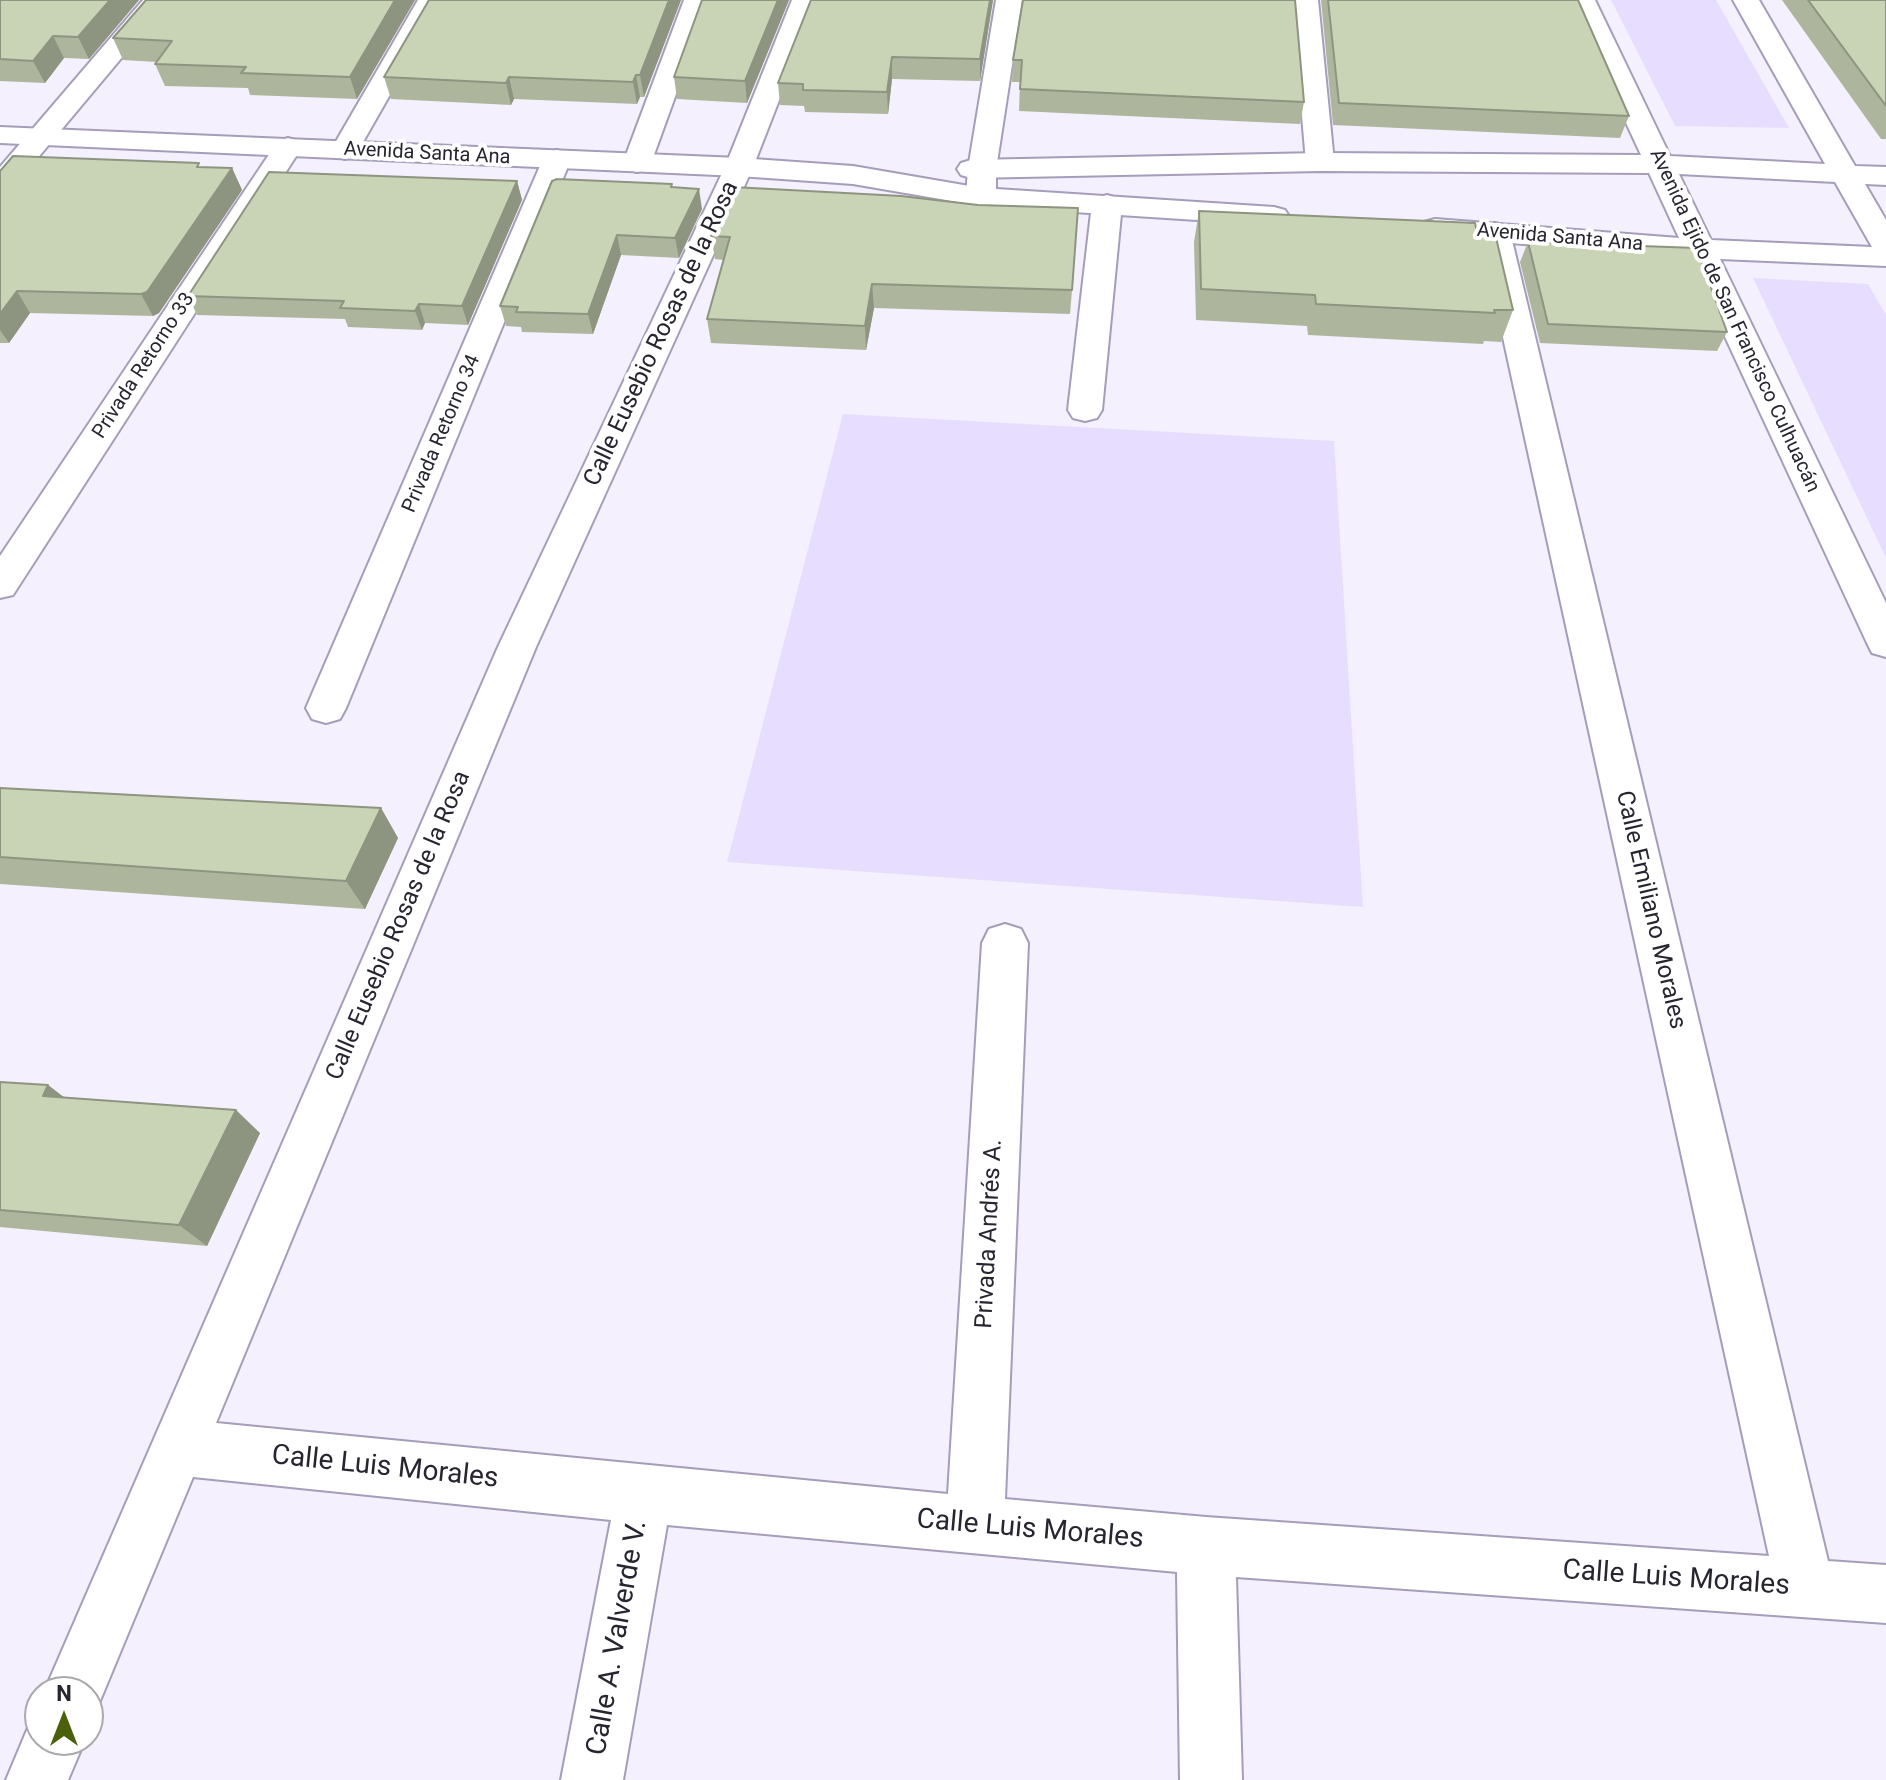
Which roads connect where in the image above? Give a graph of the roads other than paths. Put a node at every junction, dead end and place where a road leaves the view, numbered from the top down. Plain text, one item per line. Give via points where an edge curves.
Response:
1 (157, 0) edge
2 (431, 0) edge
3 (697, 0) edge
4 (805, 0) edge
5 (1009, 0) edge
6 (1305, 0) edge
7 (1582, 0) edge
8 (1746, 0) edge
9 (0, 135) edge
10 (43, 137) junction
11 (288, 147) junction
12 (345, 150) junction
13 (557, 159) junction
14 (1320, 162) junction
15 (637, 163) junction
16 (1661, 164) junction
17 (739, 167) junction
18 (1847, 174) junction
19 (1886, 176) edge
20 (981, 183) junction
21 (0, 185) edge
22 (1107, 204) junction
23 (1309, 219) edge
24 (1402, 225) edge
25 (1495, 232) junction
26 (1886, 246) edge
27 (1698, 249) junction
28 (1886, 257) edge
29 (1085, 410) dead end
30 (0, 585) edge
31 (1886, 643) edge
32 (326, 708) dead end
33 (1005, 943) dead end
34 (176, 1447) junction
35 (644, 1495) junction
36 (975, 1525) junction
37 (1206, 1546) junction
38 (1805, 1588) junction
39 (1886, 1594) edge
40 (81, 1676) edge
41 (47, 1756) edge
42 (37, 1780) edge
43 (592, 1780) edge
44 (1211, 1780) edge

1 - 10 street
2 - 12 street
3 - 15 street
4 - 17 street, Calle Eusebio Rosas de la Rosa
5 - 20 street
6 - 14 street
7 - 16 street, Avenida Ejido de San Francisco Culhuacán
8 - 18 street
9 - 10 street, Avenida Santa Ana
10 - 11 street, Avenida Santa Ana
10 - 21 street
11 - 12 street, Avenida Santa Ana
11 - 30 street, Privada Retorno 33
12 - 13 street, Avenida Santa Ana
13 - 15 street, Avenida Santa Ana
13 - 32 street, Privada Retorno 34
14 - 16 street, Avenida Santa Ana
14 - 20 street, Avenida Santa Ana
15 - 17 street, Avenida Santa Ana
16 - 18 street, Avenida Santa Ana
16 - 27 street, Avenida Ejido de San Francisco Culhuacán
17 - 20 street, Avenida Santa Ana
17 - 34 street, Calle Eusebio Rosas de la Rosa via 517,647
18 - 19 street, Avenida Santa Ana
18 - 26 street
20 - 22 street, Avenida Santa Ana
22 - 23 street, Avenida Santa Ana
22 - 29 street
24 - 25 street, Avenida Santa Ana
25 - 27 street, Avenida Santa Ana
25 - 38 street, Calle Emiliano Morales
27 - 28 street, Avenida Santa Ana
27 - 31 street, Avenida Ejido de San Francisco Culhuacán
33 - 36 street, Privada Andrés A.
34 - 35 street, Calle Luis Morales
34 - 40 street, Calle Eusebio Rosas de la Rosa
35 - 36 street, Calle Luis Morales
35 - 43 street, Calle A. Valverde V.
36 - 37 street, Calle Luis Morales
37 - 38 street, Calle Luis Morales
37 - 44 street
38 - 39 street, Calle Luis Morales
41 - 42 street

